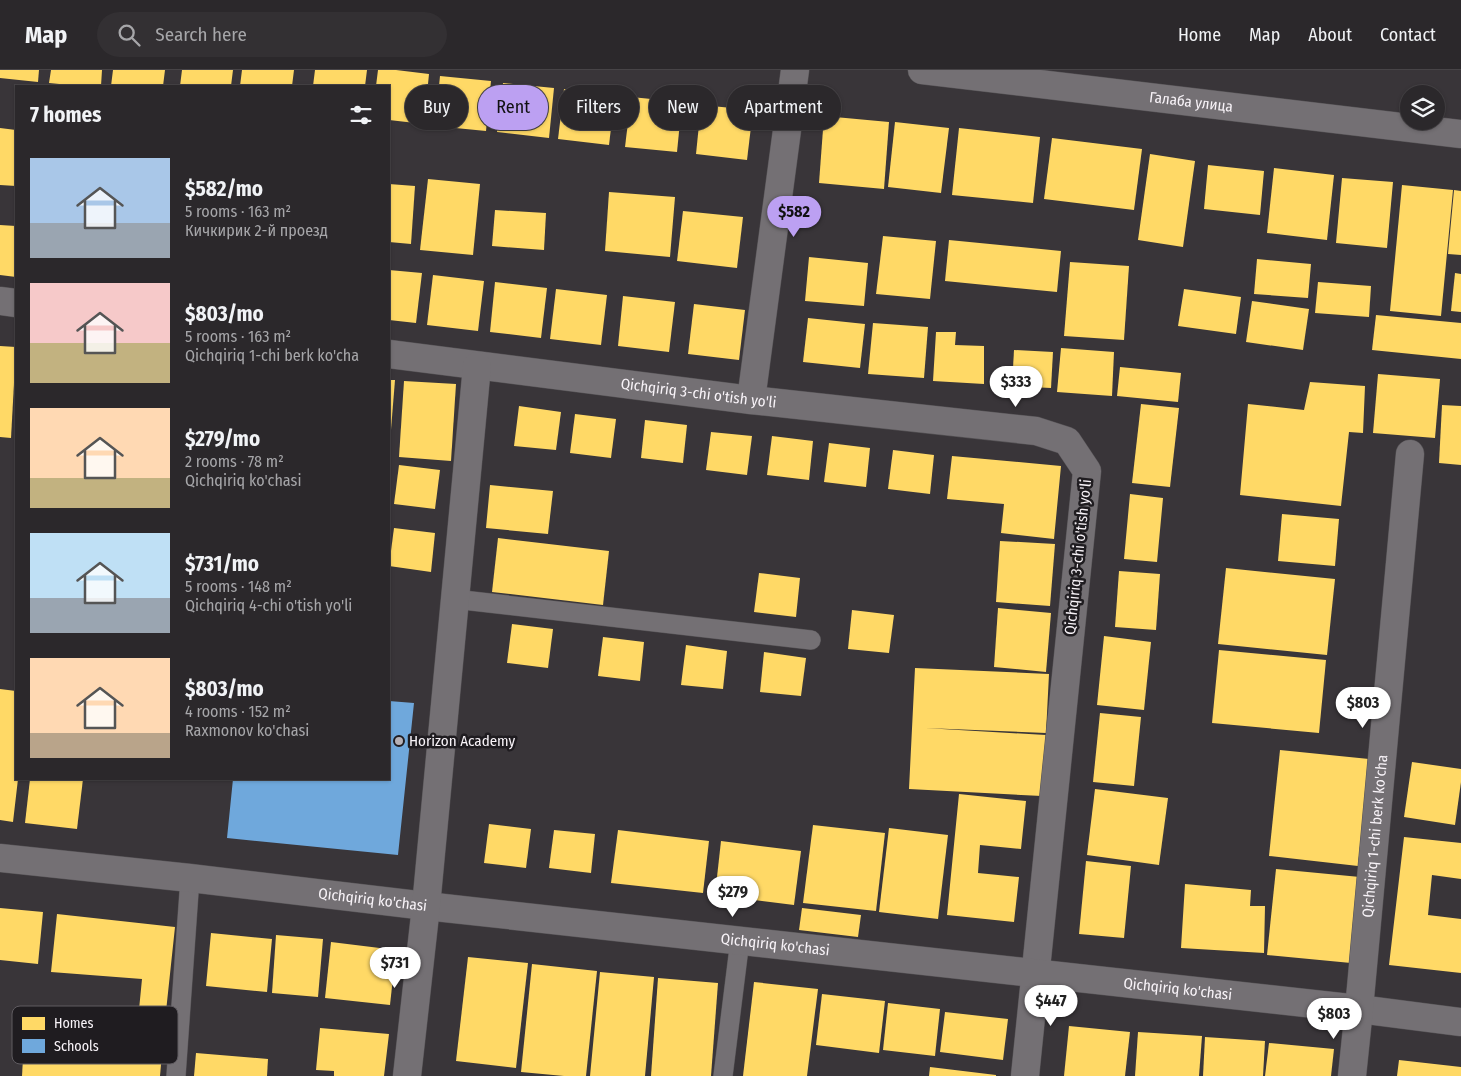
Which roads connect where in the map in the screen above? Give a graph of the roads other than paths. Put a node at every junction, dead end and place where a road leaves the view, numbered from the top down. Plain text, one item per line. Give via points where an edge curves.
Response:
1 (795, 70) edge
2 (922, 70) edge
3 (1461, 134) edge
4 (0, 301) edge
5 (15, 303) edge
6 (390, 354) edge
7 (477, 366) junction
8 (751, 400) junction
9 (1410, 454) dead end
10 (454, 599) junction
11 (811, 640) dead end
12 (0, 858) edge
13 (190, 878) junction
14 (426, 906) junction
15 (740, 940) junction
16 (1035, 974) junction
17 (1359, 1009) junction
18 (1461, 1022) edge
19 (178, 1048) edge
20 (407, 1076) edge
21 (723, 1076) edge
22 (1025, 1076) edge
23 (1352, 1076) edge

1 - 8 street
2 - 3 street, Галаба улица
4 - 5 street
6 - 7 street, Qichqiriq 3-chi o'tish yo'li
7 - 8 street, Qichqiriq 3-chi o'tish yo'li
7 - 10 street
8 - 16 street, Qichqiriq 3-chi o'tish yo'li via 1036,431 1067,441 1087,471
9 - 17 street, Qichqiriq 1-chi berk ko'cha
10 - 11 lane
10 - 14 street
12 - 13 street, Qichqiriq ko'chasi
13 - 14 street, Qichqiriq ko'chasi
13 - 19 lane
14 - 15 street, Qichqiriq ko'chasi
14 - 20 street
15 - 16 street, Qichqiriq ko'chasi
15 - 21 lane
16 - 17 street, Qichqiriq ko'chasi
16 - 22 street, Qichqiriq 3-chi o'tish yo'li
17 - 18 street, Qichqiriq ko'chasi
17 - 23 street, Qichqiriq 1-chi berk ko'cha

